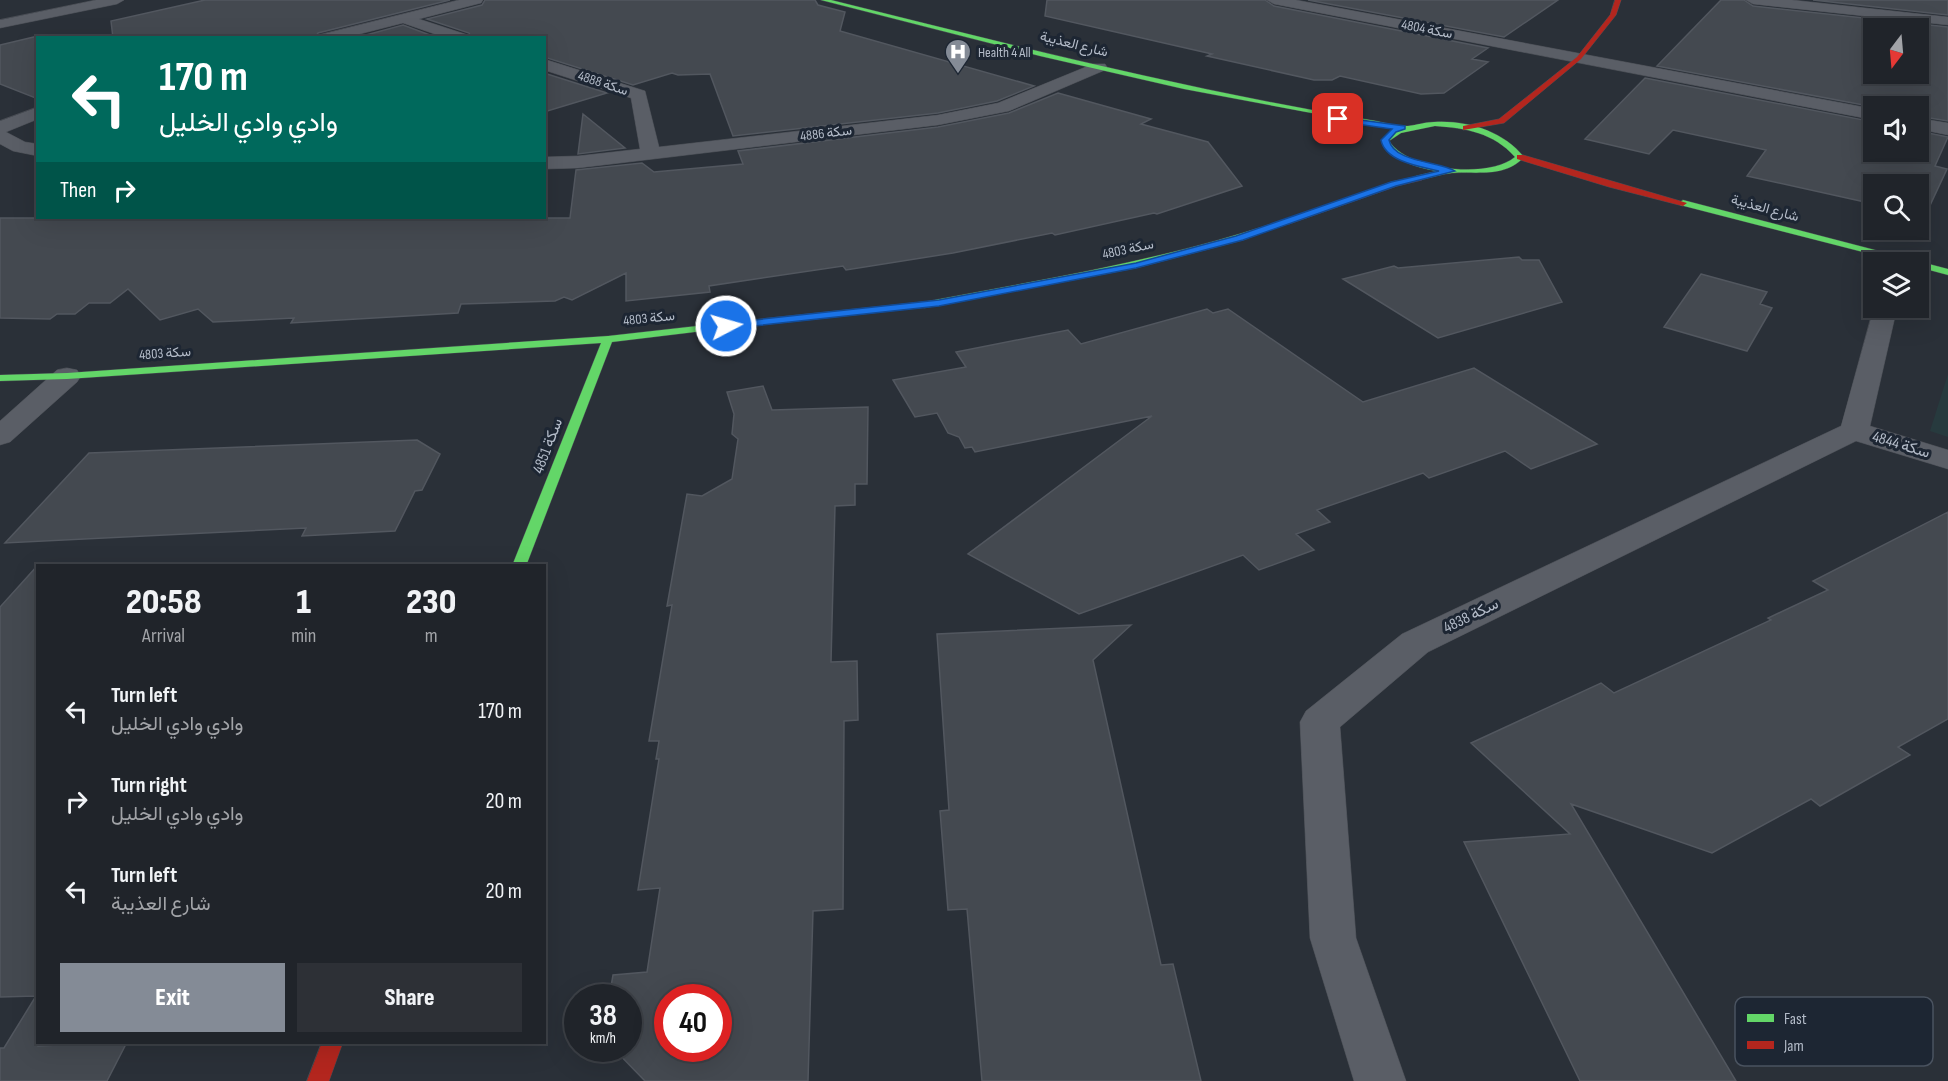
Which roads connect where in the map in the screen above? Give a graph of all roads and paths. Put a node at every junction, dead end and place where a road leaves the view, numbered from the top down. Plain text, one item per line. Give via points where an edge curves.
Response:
1 (117, 0) edge
2 (476, 0) edge
3 (824, 0) edge
4 (1274, 0) edge
5 (1618, 0) edge
6 (1753, 0) edge
7 (404, 18) junction
8 (1948, 21) edge
9 (0, 24) edge
10 (332, 36) edge
11 (457, 36) edge
12 (1579, 58) junction
13 (546, 65) edge
14 (1100, 67) junction
15 (36, 113) edge
16 (1863, 113) edge
17 (1316, 116) junction
18 (1501, 121) junction
19 (1929, 125) edge
20 (0, 128) edge
21 (1402, 128) junction
22 (1466, 128) junction
23 (1948, 129) edge
24 (0, 136) edge
25 (1499, 137) junction
26 (1376, 141) junction
27 (36, 150) edge
28 (651, 154) junction
29 (1520, 157) junction
30 (1405, 159) junction
31 (546, 163) edge
32 (1497, 170) junction
33 (1451, 171) junction
34 (1394, 184) junction
35 (1612, 185) junction
36 (1868, 252) edge
37 (1929, 267) edge
38 (1948, 272) edge
39 (1882, 318) edge
40 (608, 339) junction
41 (67, 376) junction
42 (0, 378) edge
43 (1854, 431) junction
44 (0, 436) edge
45 (1948, 460) edge
46 (520, 564) edge
47 (332, 1044) edge
48 (318, 1081) edge
49 (1380, 1081) edge

1 - 9 street
2 - 7 street
3 - 14 street, شارع العذيبة
4 - 12 street, سكة 4804
5 - 12 street via 1613,15
6 - 8 street
7 - 10 street
7 - 11 street
12 - 16 street, سكة 4804
12 - 18 street
13 - 28 street, سكة 4888 via 639,95
14 - 17 street, شارع العذيبة
14 - 28 street, سكة 4886 via 1003,107 938,120
15 - 20 street
17 - 21 street, شارع العذيبة
17 - 26 street, شارع العذيبة
18 - 22 street
18 - 25 street
19 - 23 street
21 - 22 street, شارع العذيبة via 1432,124
21 - 26 street via 1385,140
22 - 25 street
24 - 27 street via 20,147
25 - 29 street via 1511,144
26 - 30 street, شارع العذيبة
28 - 31 street, سكة 4886
29 - 32 street via 1513,165
29 - 35 street, شارع العذيبة
30 - 33 street
30 - 34 street
32 - 33 street, شارع العذيبة
32 - 35 street, شارع العذيبة
33 - 34 street, سكة 4803
34 - 40 street, سكة 4803 via 1239,238 1136,266 939,303
35 - 36 street, شارع العذيبة
37 - 38 street, شارع العذيبة
39 - 43 street
40 - 41 street, سكة 4803
40 - 46 street, سكة 4851
41 - 42 street, سكة 4803
41 - 44 street
43 - 45 street, سكة 4844
43 - 49 street, سكة 4838 via 1415,643 1320,722 1333,938
47 - 48 street

